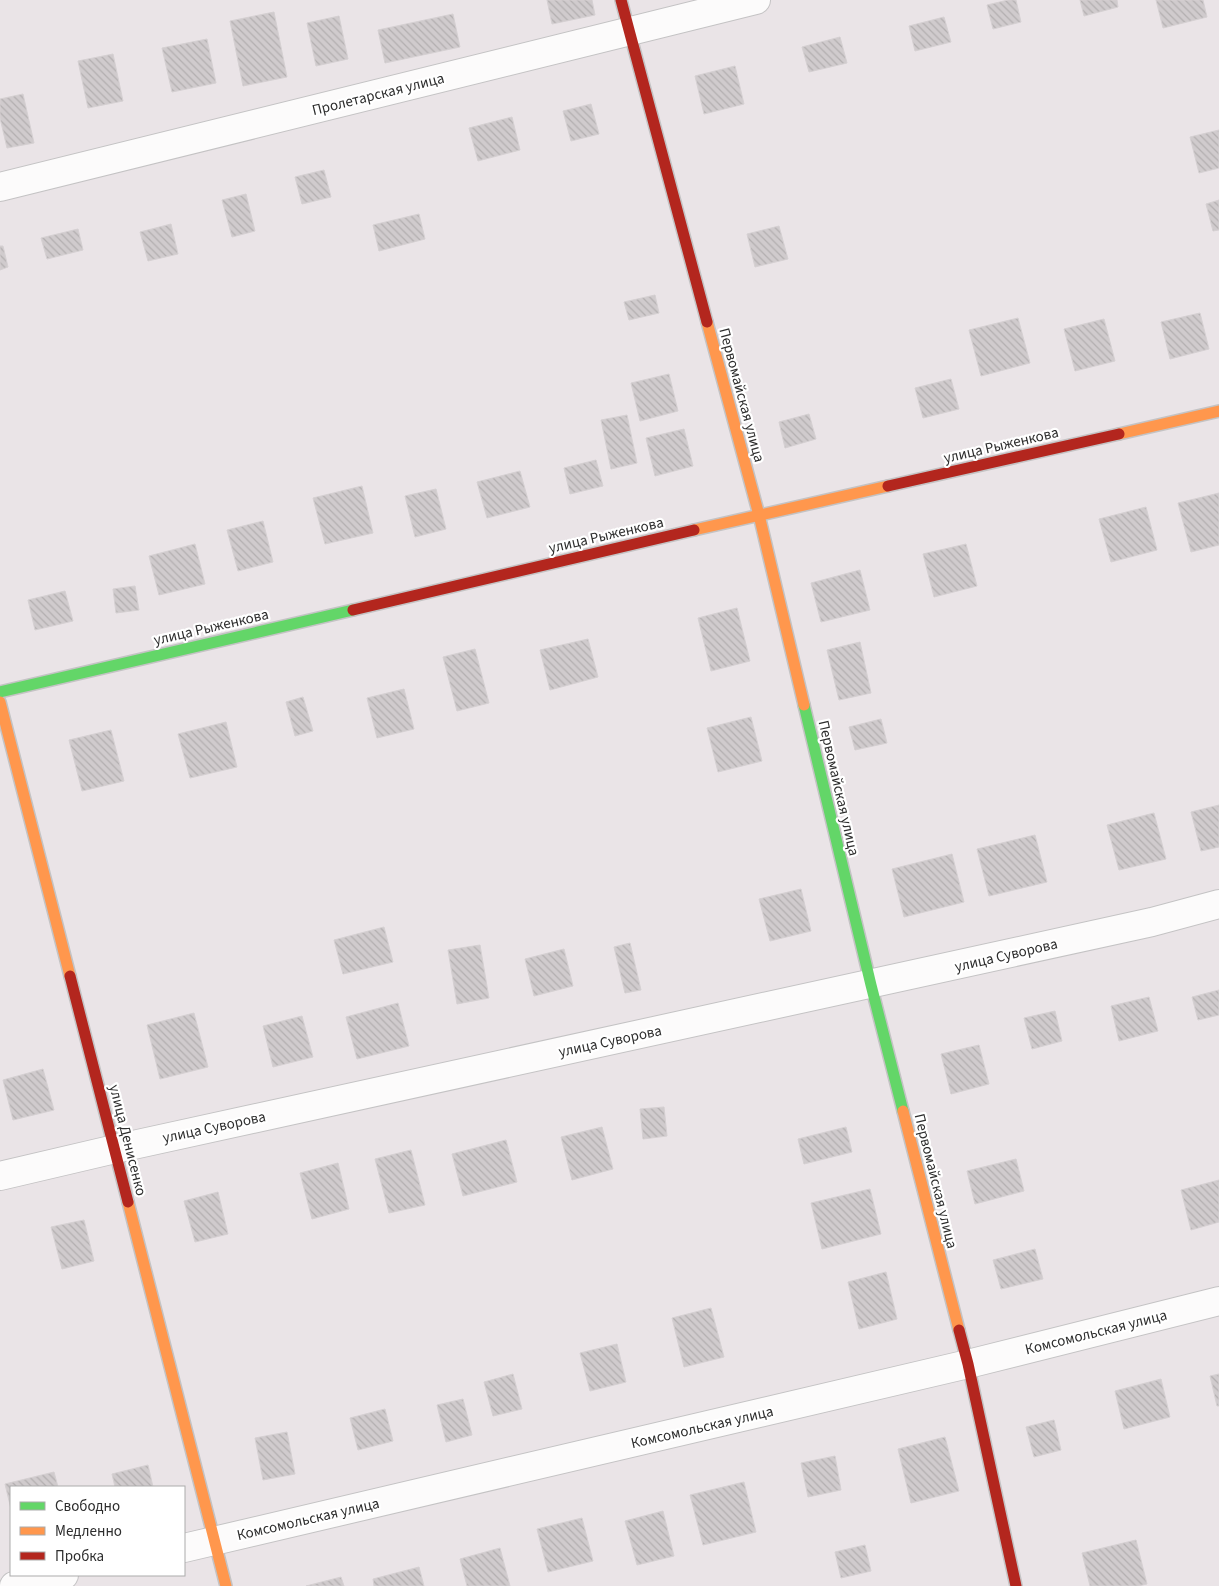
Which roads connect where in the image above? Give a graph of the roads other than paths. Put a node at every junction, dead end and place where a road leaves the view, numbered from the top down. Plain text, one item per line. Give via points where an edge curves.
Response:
1 (621, 0) edge
2 (756, 0) edge
3 (629, 32) junction
4 (0, 187) edge
5 (1219, 411) edge
6 (759, 514) junction
7 (0, 692) edge
8 (0, 702) edge
9 (1219, 904) edge
10 (871, 985) junction
11 (115, 1149) junction
12 (0, 1176) edge
13 (1219, 1301) edge
14 (968, 1364) junction
15 (213, 1542) junction
16 (185, 1548) edge
17 (59, 1576) edge
18 (14, 1586) edge
19 (226, 1586) edge
20 (1016, 1586) edge

1 - 3 street, Первомайская улица
2 - 3 street, Пролетарская улица
3 - 4 street, Пролетарская улица
3 - 6 street, Первомайская улица
5 - 6 street, улица Рыженкова
6 - 7 street, улица Рыженкова
6 - 10 street, Первомайская улица
8 - 11 street, улица Денисенко
9 - 10 street, улица Суворова via 1142,925
10 - 11 street, улица Суворова
10 - 14 street, Первомайская улица
11 - 12 street, улица Суворова
11 - 15 street, улица Денисенко
13 - 14 street, Комсомольская улица
14 - 15 street, Комсомольская улица
14 - 20 street, Первомайская улица
15 - 16 street, Комсомольская улица
15 - 19 street, улица Денисенко
17 - 18 street

